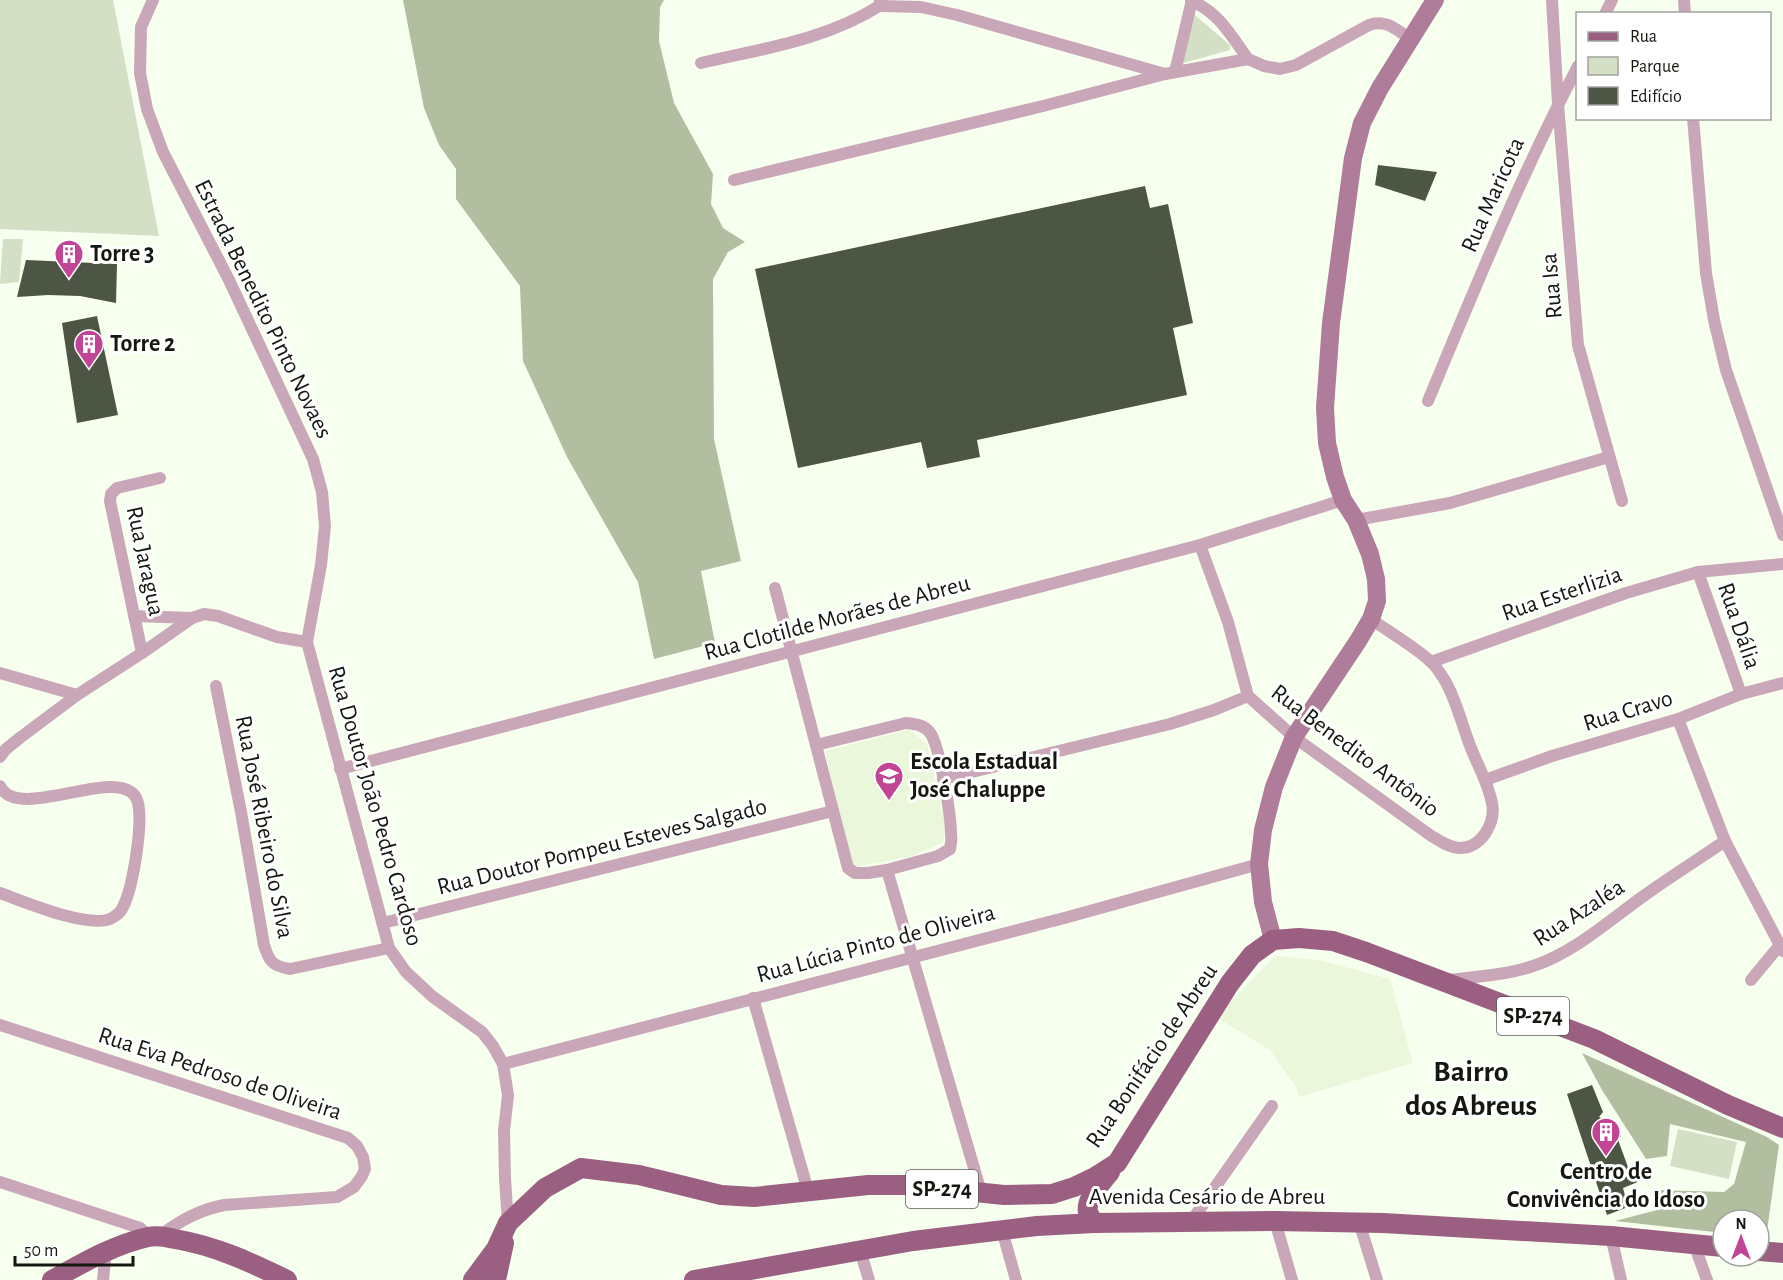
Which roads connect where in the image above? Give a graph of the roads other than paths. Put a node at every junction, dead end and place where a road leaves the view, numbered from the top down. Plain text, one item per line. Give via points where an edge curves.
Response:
1 (153, 0) edge
2 (1192, 0) edge
3 (1435, 0) edge
4 (1552, 0) edge
5 (879, 3) edge
6 (1411, 39) junction
7 (1248, 59) junction
8 (701, 63) dead end
9 (1576, 70) edge
10 (1170, 73) junction
11 (1558, 104) junction
12 (1694, 120) edge
13 (734, 180) dead end
14 (1428, 401) dead end
15 (1609, 458) junction
16 (160, 478) dead end
17 (1343, 500) junction
18 (1622, 501) dead end
19 (1356, 520) junction
20 (1783, 535) edge
21 (1200, 545) junction
22 (1783, 564) edge
23 (1698, 572) junction
24 (775, 588) dead end
25 (134, 616) junction
26 (192, 618) junction
27 (1371, 619) junction
28 (307, 642) junction
29 (793, 652) junction
30 (142, 653) junction
31 (1431, 662) junction
32 (0, 672) edge
33 (1783, 683) edge
34 (216, 686) dead end
35 (1741, 694) junction
36 (77, 695) junction
37 (1248, 696) junction
38 (1678, 719) junction
39 (1294, 737) junction
40 (816, 745) junction
41 (0, 757) edge
42 (340, 770) junction
43 (943, 779) junction
44 (1485, 780) junction
45 (0, 786) edge
46 (832, 811) junction
47 (1725, 841) junction
48 (1259, 864) junction
49 (887, 870) junction
50 (0, 893) edge
51 (382, 923) junction
52 (1273, 940) junction
53 (389, 948) junction
54 (1781, 949) edge
55 (912, 956) junction
56 (1750, 980) dead end
57 (1440, 981) junction
58 (753, 998) junction
59 (0, 1025) edge
60 (503, 1064) junction
61 (1272, 1106) dead end
62 (1783, 1128) edge
63 (1117, 1163) junction
64 (0, 1182) edge
65 (808, 1191) junction
66 (981, 1192) junction
67 (1275, 1221) junction
68 (1359, 1222) junction
69 (508, 1223) junction
70 (1096, 1223) junction
71 (1190, 1223) junction
72 (1002, 1230) junction
73 (155, 1236) junction
74 (1611, 1236) junction
75 (1694, 1244) junction
76 (1711, 1246) edge
77 (860, 1250) junction
78 (105, 1251) junction
79 (766, 1274) edge
80 (52, 1280) edge
81 (103, 1280) edge
82 (287, 1280) edge
83 (473, 1280) edge
84 (496, 1280) edge
85 (694, 1280) edge
86 (869, 1280) edge
87 (1016, 1280) edge
88 (1292, 1280) edge
89 (1377, 1280) edge
90 (1621, 1280) edge
91 (1707, 1280) edge

1 - 28 street, Estrada Benedito Pinto Novaes via 141,27 140,73 147,109 163,152 229,280 313,459 322,492 325,526
2 - 7 street via 1218,17
2 - 10 street
3 - 6 street
4 - 11 street, Rua Maricota
5 - 8 street via 858,20 813,37
5 - 10 street via 957,15
6 - 7 street via 1377,22 1296,65 1280,69
6 - 17 street via 1362,123 1353,158 1327,362 1325,408 1327,443
7 - 10 street
9 - 11 street
10 - 13 street
11 - 14 street, Rua Maricota via 1495,240
11 - 15 street, Rua Isa via 1578,345
12 - 20 street via 1706,273 1714,320 1726,370
15 - 18 street, Rua Isa
15 - 19 street via 1450,503
16 - 25 street, Rua Jaragua via 117,488 111,494
17 - 19 street
17 - 21 street, Rua Clotilde Morães de Abreu
19 - 27 street via 1376,579 1377,601
21 - 29 street, Rua Clotilde Morães de Abreu
21 - 37 street, Rua Benedito Antônio via 1228,622
22 - 23 street, Rua Esterlizia
23 - 31 street, Rua Esterlizia via 1626,593
23 - 35 street, Rua Dália
24 - 29 street
25 - 26 street
25 - 30 street, Rua Jaragua
26 - 28 street via 204,614 218,616 277,637
26 - 30 street
27 - 31 street
27 - 39 street
28 - 42 street, Rua Doutor João Pedro Cardoso
29 - 40 street
29 - 42 street, Rua Clotilde Morães de Abreu
30 - 36 street
31 - 44 street via 1446,682
32 - 36 street
33 - 35 street, Rua Cravo
34 - 53 street, Rua José Ribeiro do Silva via 268,958 277,966 290,969
35 - 38 street, Rua Cravo
36 - 41 street via 21,736
37 - 39 street, Rua Benedito Antônio
37 - 43 street via 1170,724
38 - 44 street, Rua Cravo
38 - 47 street
39 - 44 street, Rua Benedito Antônio via 1407,819 1456,848 1475,844 1489,827 1492,804
39 - 48 street via 1274,788
40 - 43 street via 906,723 920,724 930,732
40 - 46 street
42 - 51 street, Rua Doutor João Pedro Cardoso
43 - 49 street via 952,837 950,849
45 - 50 street via 14,798 31,800 120,788 131,791 138,800 139,814 131,880 118,915 88,921
46 - 49 street via 848,868 855,873
46 - 51 street, Rua Doutor Pompeu Esteves Salgado
47 - 54 street
47 - 57 street, Rua Azaléa via 1598,930 1534,966
48 - 52 street
48 - 55 street, Rua Lúcia Pinto de Oliveira
49 - 55 street
51 - 53 street, Rua Doutor João Pedro Cardoso
52 - 57 main road, SP-274 via 1333,941
52 - 63 main road, Rua Bonifácio de Abreu / SP-274 via 1252,955 1230,983
53 - 60 street, Rua Doutor João Pedro Cardoso via 406,972 433,997 482,1032
54 - 56 street
55 - 58 street, Rua Lúcia Pinto de Oliveira
55 - 66 street
57 - 62 main road, SP-274 via 1594,1039
58 - 60 street, Rua Lúcia Pinto de Oliveira
58 - 65 street
59 - 73 street, Rua Eva Pedroso de Oliveira via 348,1138 363,1157 362,1176 354,1187 337,1197 224,1205 185,1218
60 - 69 street, Rua Doutor João Pedro Cardoso via 508,1095 504,1131
61 - 71 street
63 - 66 main road, Rua Bonifácio de Abreu / SP-274 via 1095,1177 1052,1194
63 - 70 main road via 1089,1198 1088,1213
64 - 73 street
65 - 66 main road, Rua Bonifácio de Abreu / SP-274 via 906,1185
65 - 69 main road, Rua Bonifácio de Abreu / SP-274 via 754,1197 721,1195 639,1175 581,1168 545,1188
67 - 68 main road, Avenida Cesário de Abreu
67 - 71 main road, Avenida Cesário de Abreu
67 - 88 street
68 - 74 main road, Avenida Cesário de Abreu
68 - 89 street
69 - 83 main road, Rua Bonifácio de Abreu / SP-274 via 496,1249
69 - 84 main road
70 - 71 main road, Avenida Cesário de Abreu
70 - 72 main road, Avenida Cesário de Abreu
72 - 77 main road, Avenida Cesário de Abreu
72 - 87 street
73 - 78 main road
73 - 82 main road via 220,1249
74 - 75 main road, Avenida Cesário de Abreu
74 - 90 street
75 - 76 main road, Avenida Cesário de Abreu
75 - 91 street
77 - 79 main road, Avenida Cesário de Abreu
77 - 86 street
78 - 80 main road
78 - 81 street
79 - 85 main road, Avenida Cesário de Abreu

